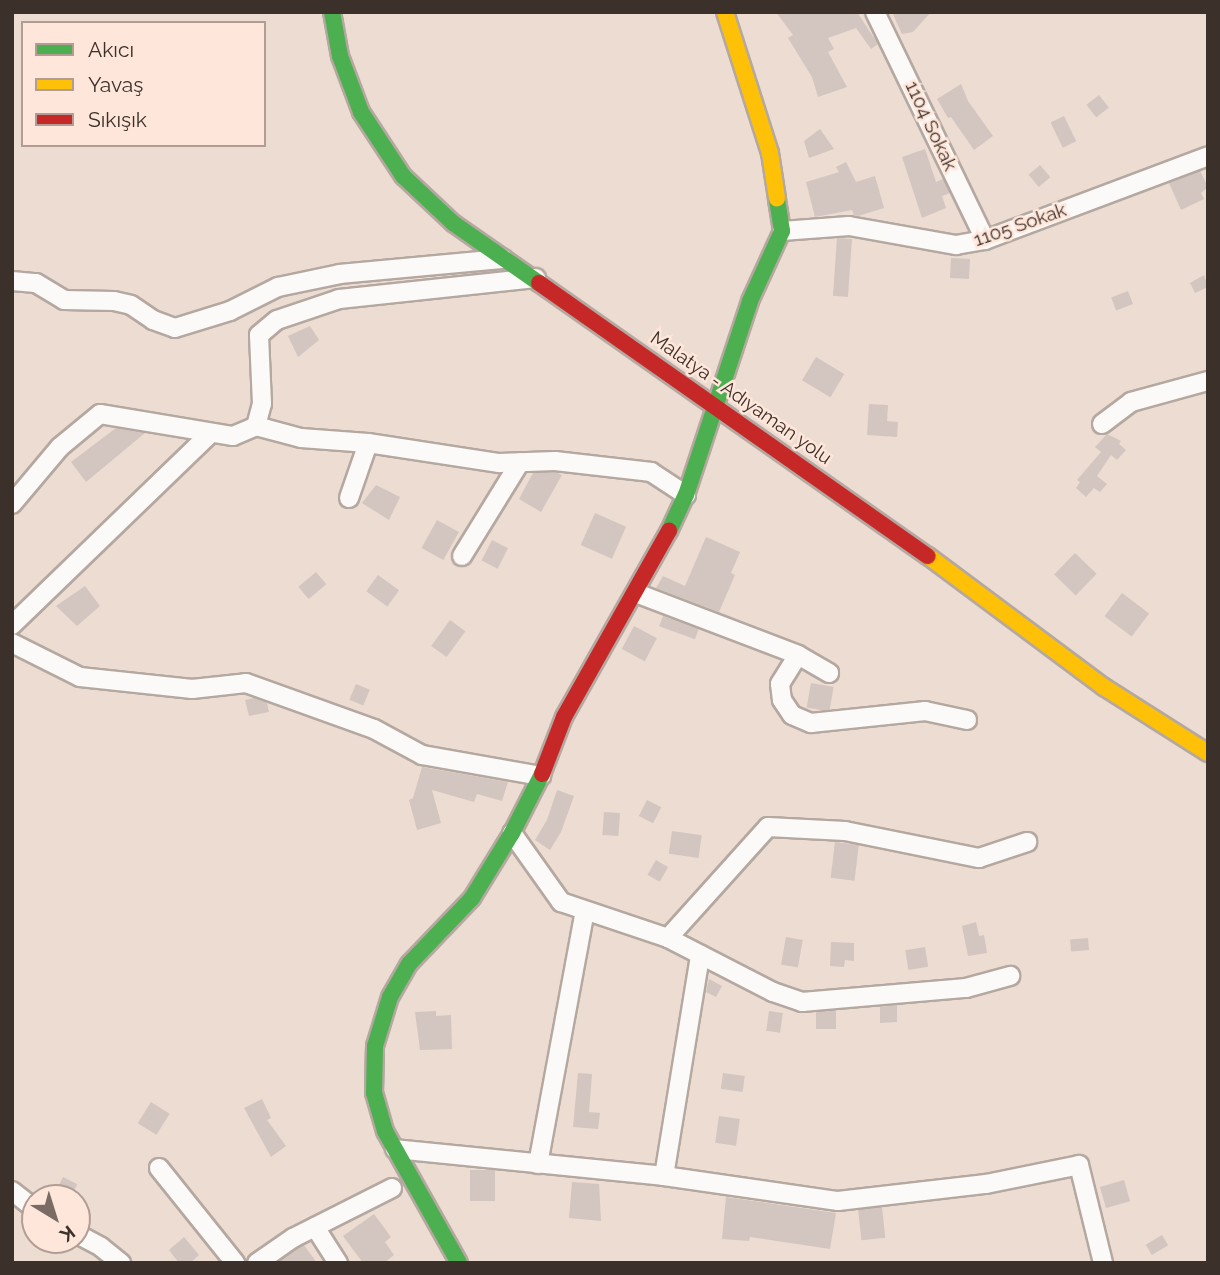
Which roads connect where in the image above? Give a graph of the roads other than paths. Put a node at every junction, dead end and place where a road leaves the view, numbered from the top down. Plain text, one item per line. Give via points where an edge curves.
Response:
1 (332, 12) edge
2 (725, 12) edge
3 (875, 12) edge
4 (1208, 156) edge
5 (782, 231) junction
6 (985, 240) junction
7 (503, 259) junction
8 (536, 278) junction
9 (12, 281) edge
10 (1208, 381) edge
11 (715, 407) junction
12 (1102, 424) dead end
13 (256, 426) junction
14 (210, 434) junction
15 (368, 443) junction
16 (520, 462) junction
17 (686, 495) junction
18 (349, 498) dead end
19 (12, 504) edge
20 (462, 556) dead end
21 (636, 593) junction
22 (12, 625) edge
23 (12, 643) edge
24 (798, 655) junction
25 (830, 673) dead end
26 (967, 720) dead end
27 (1208, 752) edge
28 (541, 776) junction
29 (512, 833) junction
30 (1027, 842) dead end
31 (585, 911) junction
32 (668, 938) junction
33 (701, 955) junction
34 (1010, 976) dead end
35 (395, 1149) junction
36 (538, 1164) junction
37 (159, 1168) dead end
38 (664, 1176) junction
39 (392, 1188) dead end
40 (315, 1227) junction
41 (91, 1242) edge
42 (121, 1263) edge
43 (235, 1263) edge
44 (257, 1263) edge
45 (338, 1263) edge
46 (459, 1263) edge
47 (1103, 1263) edge

1 - 7 main road, Malatya - Adıyaman yolu via 340,56 361,112 402,176 453,223
2 - 5 main road via 770,153
3 - 6 street, 1104 Sokak
4 - 6 street, 1105 Sokak
5 - 6 street, 1105 Sokak via 849,226 956,245
5 - 11 main road via 750,302
7 - 8 main road, Malatya - Adıyaman yolu
7 - 9 street via 365,271 278,287 230,311 174,328 131,305 64,300 36,283
8 - 11 main road, Malatya - Adıyaman yolu
8 - 13 street via 339,299 277,320 259,335 262,404
10 - 12 street via 1131,402
11 - 17 main road
11 - 27 main road, Malatya - Adıyaman yolu via 976,590 1104,687
13 - 14 street via 233,436
13 - 15 street via 301,438
14 - 19 street via 100,414 61,447
14 - 22 street
15 - 16 street via 499,463
15 - 18 street
16 - 17 street via 555,461 651,472
16 - 20 street
17 - 21 main road
21 - 24 street
21 - 28 main road via 564,717
23 - 28 street via 80,677 192,689 246,683 374,729 422,755
24 - 25 street
24 - 26 street via 780,684 782,700 792,715 811,723 925,711
28 - 29 main road
29 - 31 street via 561,902
29 - 35 main road via 472,898 409,964 390,997 375,1046 374,1093
30 - 32 street via 979,858 845,831 768,827
31 - 32 street
31 - 36 street
32 - 33 street
33 - 34 street via 802,1002 966,988
33 - 38 street
35 - 36 street
35 - 46 main road
36 - 38 street
37 - 43 street
38 - 47 street via 838,1201 986,1184 1079,1165
39 - 40 street
40 - 44 street
40 - 45 street
41 - 42 street

